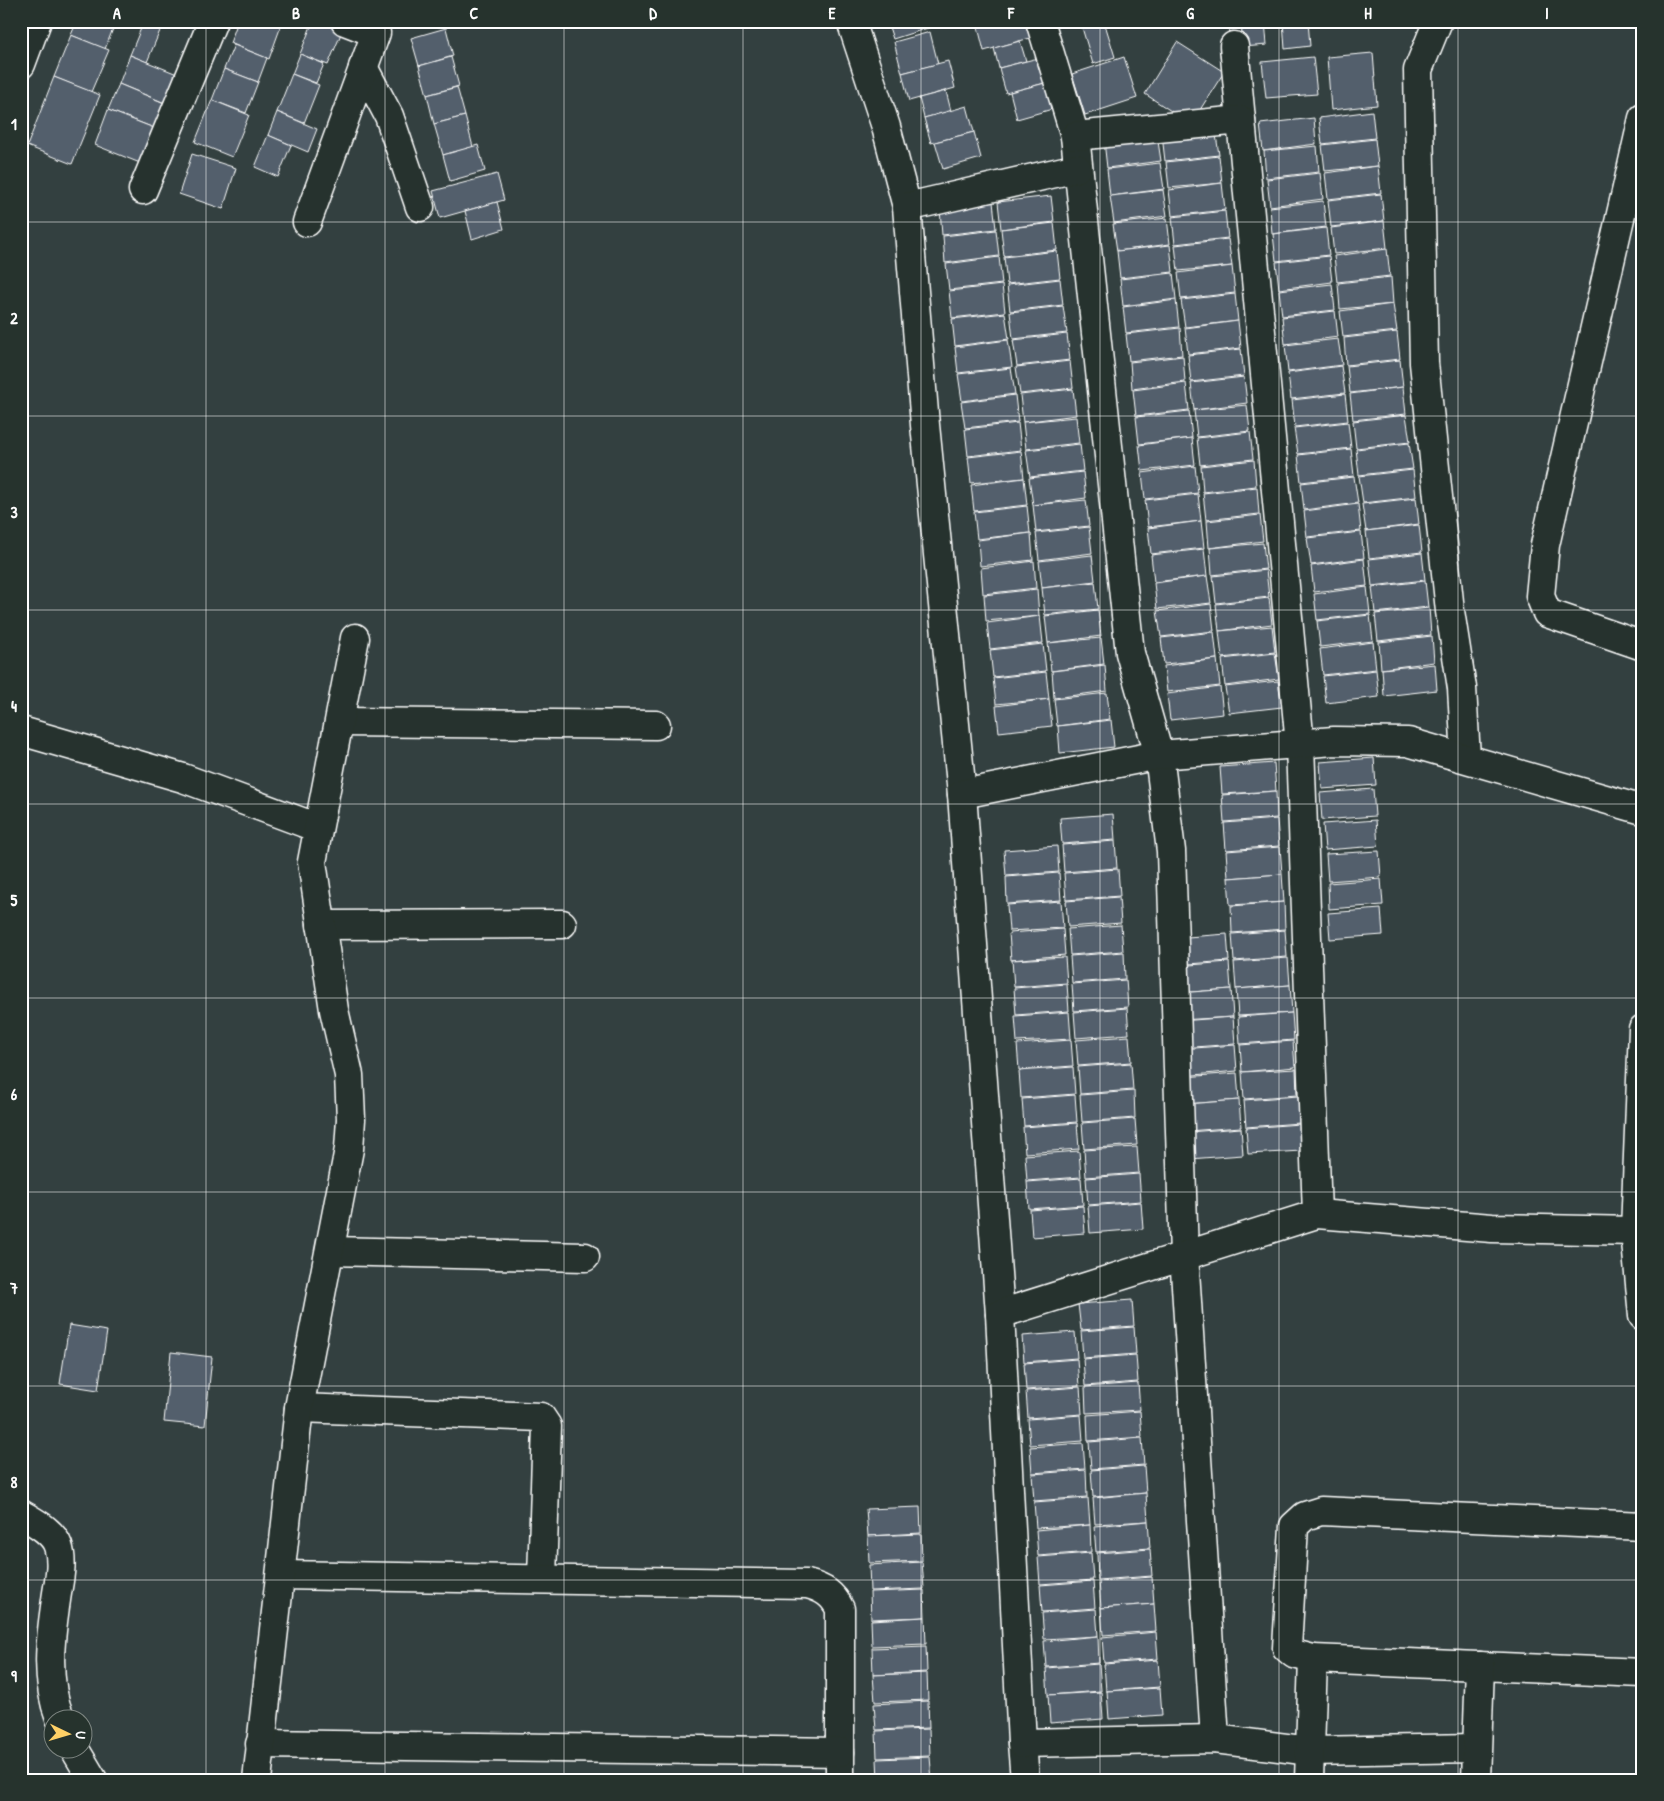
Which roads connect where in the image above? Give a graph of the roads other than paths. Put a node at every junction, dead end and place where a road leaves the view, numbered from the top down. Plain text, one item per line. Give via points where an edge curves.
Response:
1 (37, 21) edge
2 (213, 21) edge
3 (345, 21) edge
4 (851, 21) edge
5 (1040, 21) edge
6 (1438, 21) edge
7 (378, 27) edge
8 (1234, 46) dead end
9 (21, 64) edge
10 (363, 67) junction
11 (1643, 118) edge
12 (1241, 120) junction
13 (1075, 136) junction
14 (1077, 168) junction
15 (143, 190) dead end
16 (420, 207) dead end
17 (907, 207) junction
18 (306, 222) dead end
19 (354, 638) dead end
20 (1643, 646) edge
21 (340, 722) junction
22 (656, 725) dead end
23 (21, 731) edge
24 (1300, 745) junction
25 (1159, 755) junction
26 (1466, 758) junction
27 (962, 794) junction
28 (1643, 810) edge
29 (318, 828) junction
30 (321, 924) junction
31 (562, 924) dead end
32 (1643, 1029) edge
33 (1317, 1214) junction
34 (1635, 1231) junction
35 (330, 1250) junction
36 (1184, 1255) junction
37 (585, 1257) dead end
38 (1000, 1314) junction
39 (1643, 1316) edge
40 (299, 1408) junction
41 (21, 1514) edge
42 (1643, 1526) edge
43 (281, 1575) junction
44 (542, 1578) junction
45 (1314, 1659) junction
46 (1480, 1666) junction
47 (1643, 1673) edge
48 (57, 1708) edge
49 (1215, 1739) junction
50 (260, 1744) junction
51 (1022, 1744) junction
52 (1476, 1748) junction
53 (840, 1752) junction
54 (1310, 1752) junction
55 (80, 1758) edge
56 (93, 1780) edge
57 (257, 1780) edge
58 (840, 1780) edge
59 (1025, 1780) edge
60 (1309, 1780) edge
61 (1476, 1780) edge

1 - 9 street
2 - 15 street
3 - 7 street
4 - 17 street via 886,127
5 - 13 street
6 - 26 street via 1418,70 1424,363 1450,611 1462,688
7 - 10 street
8 - 12 street
10 - 16 street via 389,116
10 - 18 street
11 - 20 street via 1545,545 1540,596 1547,614
12 - 13 street
12 - 24 street
13 - 14 street
14 - 17 street
14 - 25 street via 1130,653
17 - 27 street
19 - 21 street
21 - 22 street
21 - 29 street
23 - 29 street via 183,778
24 - 25 street
24 - 26 street via 1334,741 1408,742
24 - 33 street
25 - 27 street
25 - 36 street via 1170,851
26 - 28 street
27 - 38 street
29 - 30 street via 312,862
30 - 31 street
30 - 35 street via 334,1010 349,1075 351,1120 349,1149
32 - 34 street
33 - 34 street via 1492,1228
33 - 36 street
34 - 39 street
35 - 37 street
35 - 40 street
36 - 38 street
36 - 49 street
38 - 51 street
40 - 43 street
40 - 44 street via 541,1417 547,1426
41 - 48 street via 52,1536 58,1546 60,1569 51,1632 50,1679
42 - 45 street via 1321,1511 1304,1516 1294,1526 1288,1648 1294,1654
43 - 44 street
43 - 50 street
44 - 53 street via 807,1584 819,1587 836,1600 840,1609
45 - 46 street
45 - 54 street
46 - 47 street
46 - 52 street
49 - 51 street
49 - 54 street
50 - 53 street
50 - 57 street
51 - 59 street
52 - 54 street
52 - 61 street
53 - 58 street
54 - 60 street
55 - 56 street

